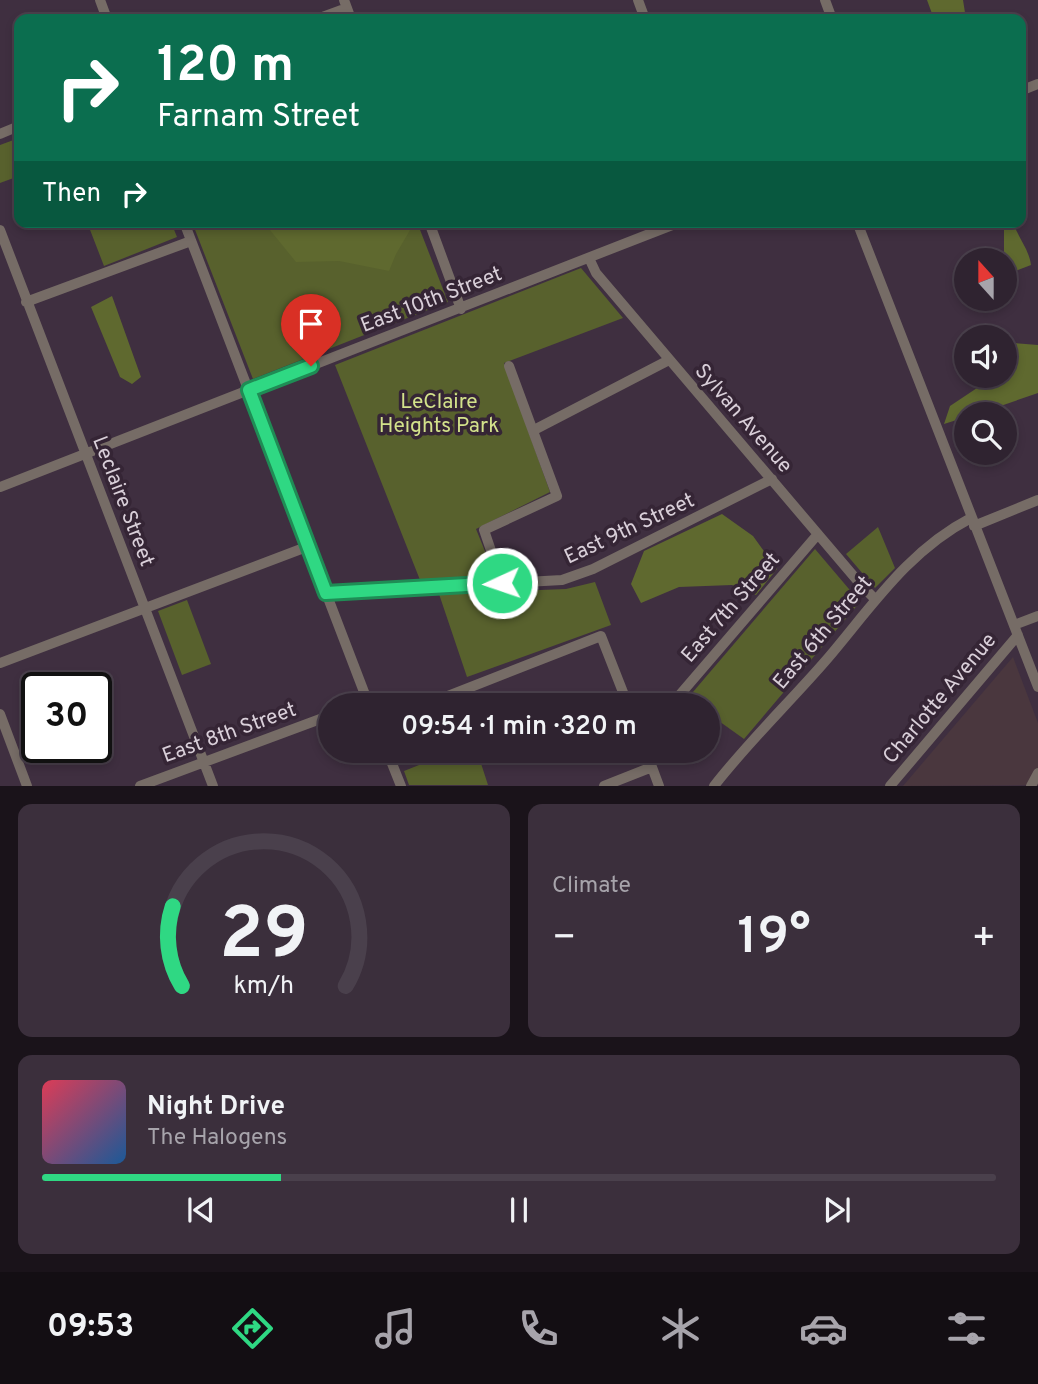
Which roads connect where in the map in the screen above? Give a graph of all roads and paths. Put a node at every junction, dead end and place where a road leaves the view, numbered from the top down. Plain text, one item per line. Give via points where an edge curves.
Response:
1 (345, 4) edge
2 (326, 14) edge
3 (186, 228) edge
4 (431, 228) edge
5 (665, 228) edge
6 (859, 228) edge
7 (0, 230) edge
8 (191, 242) junction
9 (589, 258) junction
10 (26, 302) junction
11 (461, 309) junction
12 (669, 360) junction
13 (509, 366) dead end
14 (249, 390) junction
15 (534, 430) junction
16 (85, 454) junction
17 (772, 479) junction
18 (0, 486) edge
19 (1038, 500) edge
20 (973, 522) junction
21 (818, 534) junction
22 (309, 546) junction
23 (502, 583) junction
24 (326, 593) junction
25 (876, 599) junction
26 (144, 607) junction
27 (1038, 615) edge
28 (1016, 630) junction
29 (0, 663) edge
30 (1038, 687) edge
31 (364, 693) edge
32 (456, 693) edge
33 (623, 693) edge
34 (681, 693) edge
35 (0, 714) edge
36 (318, 720) edge
37 (12, 746) junction
38 (0, 751) edge
39 (203, 761) junction
40 (392, 763) edge
41 (650, 763) edge
42 (652, 767) junction
43 (1038, 773) edge
44 (27, 786) edge
45 (140, 786) edge
46 (213, 786) edge
47 (401, 786) edge
48 (604, 786) edge
49 (659, 786) edge
50 (714, 786) edge
51 (890, 786) edge
52 (1031, 786) edge

1 - 2 street
3 - 8 street
4 - 11 street
5 - 9 street, East 10th Street
6 - 20 street
7 - 10 street, Leclaire Street
8 - 10 street
8 - 14 street
9 - 11 street, East 10th Street
9 - 12 street, Sylvan Avenue via 596,273
10 - 16 street, Leclaire Street
11 - 14 street, East 10th Street
12 - 15 street
12 - 17 street, Sylvan Avenue
13 - 15 street
14 - 16 street, East 10th Street
14 - 22 street
15 - 23 street via 557,496 484,530
16 - 18 street, East 10th Street
16 - 26 street, Leclaire Street
17 - 21 street, Sylvan Avenue
17 - 23 street, East 9th Street via 593,569 562,580
19 - 20 street, East 6th Street
20 - 25 street, East 6th Street via 943,534 911,559
20 - 28 street
21 - 25 street, Sylvan Avenue
21 - 34 street, East 7th Street
22 - 24 street
22 - 26 street
23 - 24 street, East 9th Street
24 - 31 street
25 - 50 street, East 6th Street
26 - 29 street
26 - 39 street, Leclaire Street
27 - 28 street, Charlotte Avenue
28 - 30 street
28 - 51 street, Charlotte Avenue
32 - 33 street via 601,636
35 - 37 street
36 - 39 street, East 8th Street
37 - 38 street
37 - 44 street
39 - 45 street, East 8th Street
39 - 46 street, Leclaire Street
40 - 47 street
41 - 42 street
42 - 48 street
42 - 49 street
43 - 52 street

